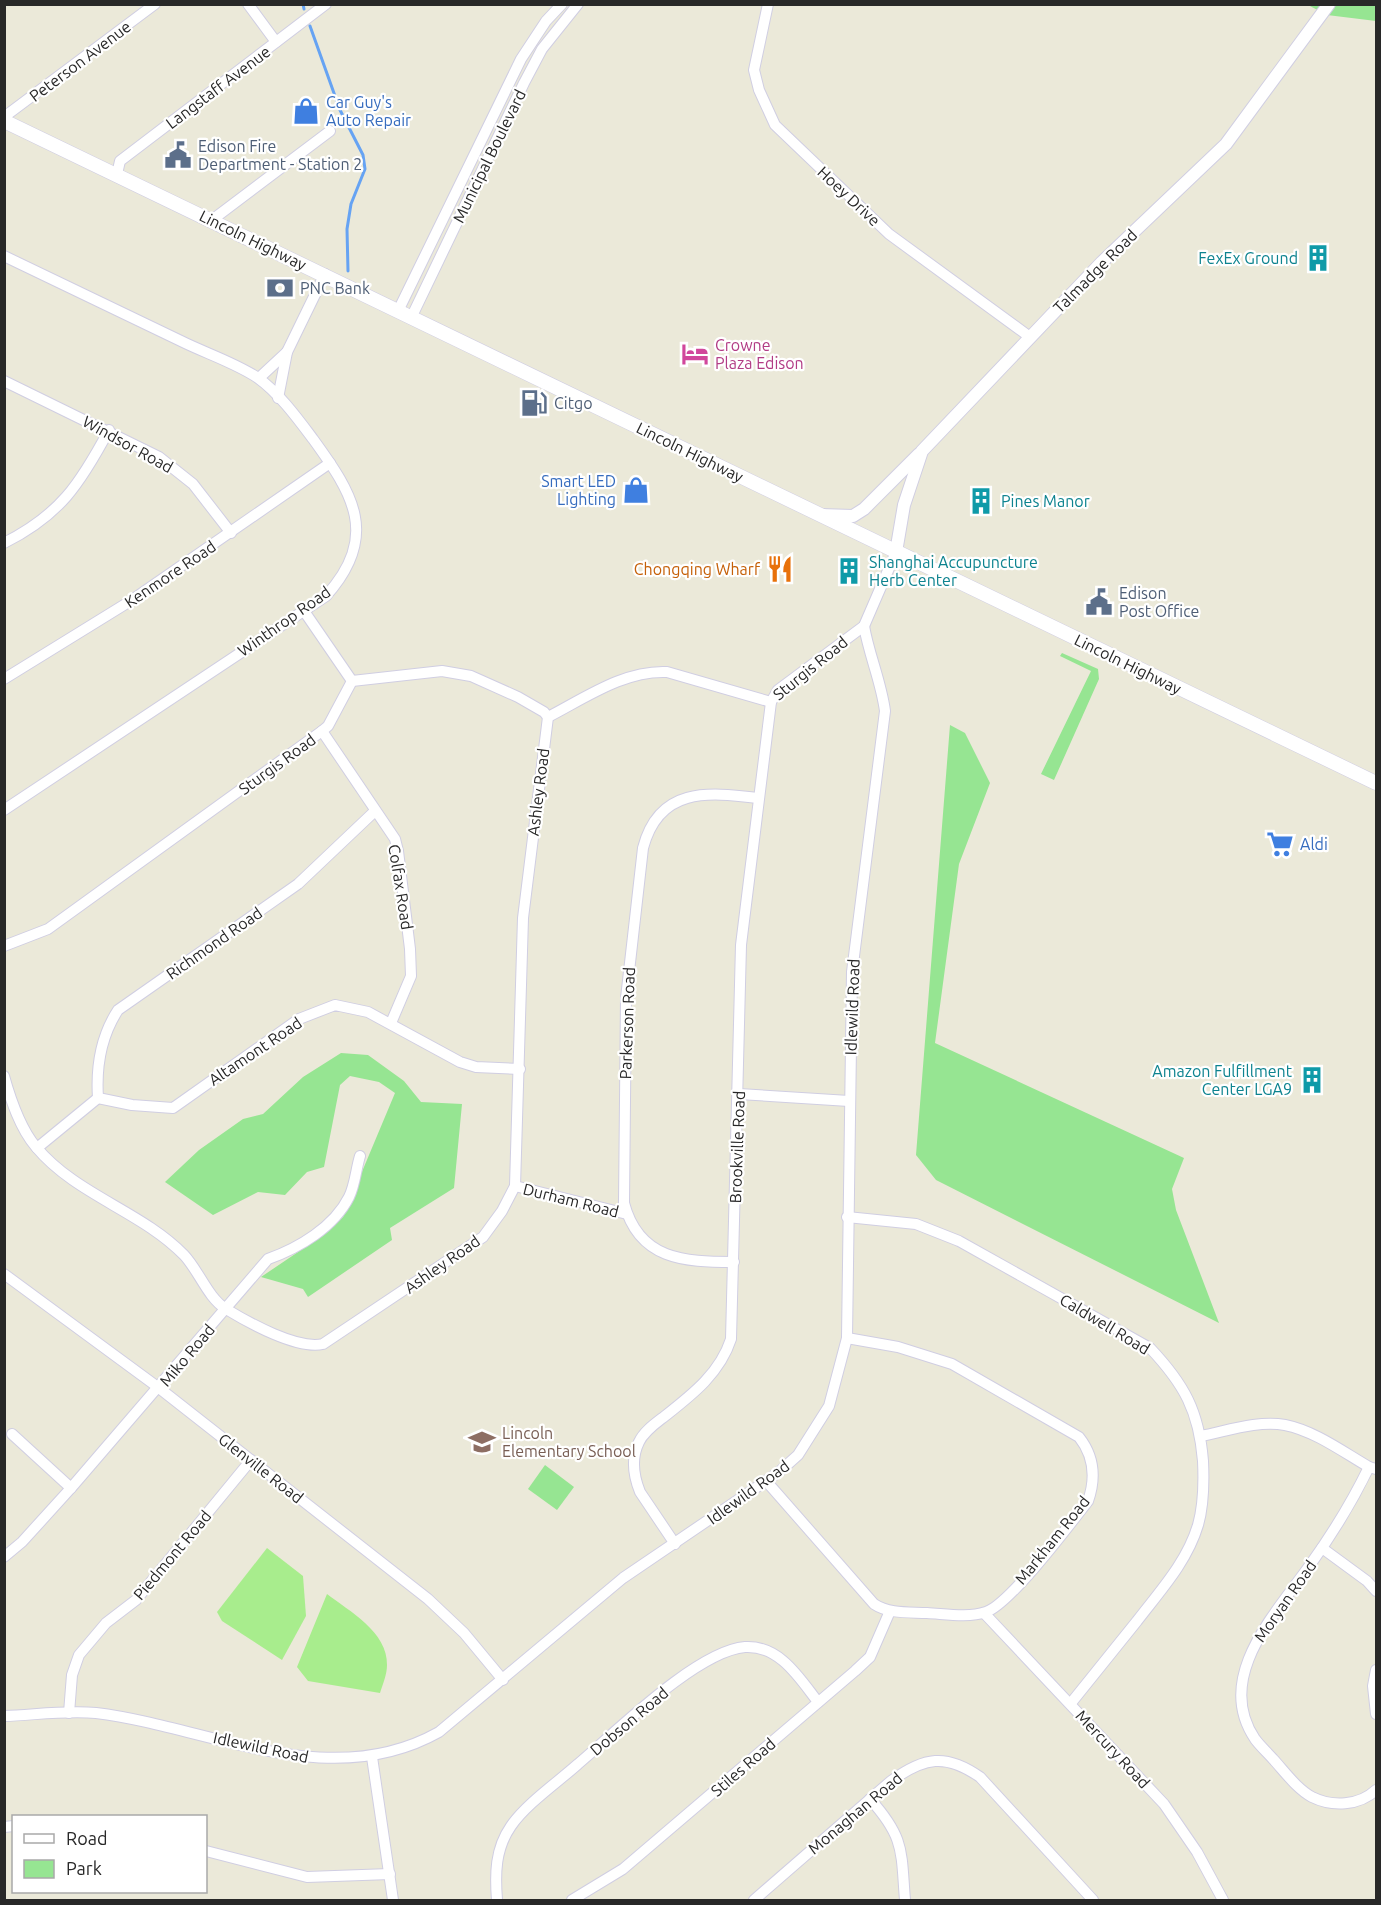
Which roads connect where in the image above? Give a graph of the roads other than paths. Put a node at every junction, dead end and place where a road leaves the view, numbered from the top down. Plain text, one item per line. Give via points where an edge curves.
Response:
1 (155, 4) edge
2 (248, 4) edge
3 (327, 4) edge
4 (562, 4) edge
5 (578, 4) edge
6 (768, 4) edge
7 (1329, 4) edge
8 (276, 42) junction
9 (4, 119) edge
10 (330, 131) dead end
11 (117, 174) junction
12 (212, 220) junction
13 (4, 256) edge
14 (325, 274) junction
15 (399, 309) junction
16 (412, 316) junction
17 (1030, 337) junction
18 (287, 352) junction
19 (259, 378) junction
20 (4, 381) edge
21 (278, 398) junction
22 (109, 430) junction
23 (922, 451) junction
24 (330, 463) junction
25 (818, 515) junction
26 (231, 533) junction
27 (4, 543) edge
28 (896, 552) junction
29 (304, 610) junction
30 (864, 626) junction
31 (4, 680) edge
32 (352, 681) junction
33 (771, 702) junction
34 (548, 717) junction
35 (322, 732) junction
36 (1377, 783) edge
37 (758, 798) junction
38 (4, 810) edge
39 (375, 811) junction
40 (4, 946) edge
41 (391, 1023) junction
42 (519, 1069) junction
43 (4, 1077) edge
44 (739, 1094) junction
45 (98, 1098) junction
46 (849, 1101) junction
47 (37, 1148) junction
48 (360, 1156) dead end
49 (515, 1186) junction
50 (627, 1214) junction
51 (847, 1217) junction
52 (734, 1262) junction
53 (4, 1274) edge
54 (226, 1309) junction
55 (848, 1338) junction
56 (159, 1388) junction
57 (12, 1434) dead end
58 (1201, 1436) junction
59 (251, 1460) junction
60 (1373, 1468) edge
61 (767, 1482) junction
62 (71, 1488) junction
63 (675, 1544) junction
64 (1322, 1548) junction
65 (4, 1557) edge
66 (1377, 1591) edge
67 (890, 1611) junction
68 (984, 1612) junction
69 (1377, 1670) edge
70 (502, 1680) junction
71 (818, 1702) junction
72 (1071, 1703) junction
73 (69, 1713) junction
74 (1377, 1714) edge
75 (4, 1716) edge
76 (372, 1757) junction
77 (1377, 1791) edge
78 (870, 1799) junction
79 (207, 1851) edge
80 (390, 1874) junction
81 (393, 1900) edge
82 (497, 1900) edge
83 (572, 1900) edge
84 (754, 1900) edge
85 (905, 1900) edge
86 (1093, 1900) edge
87 (1223, 1900) edge

1 - 9 street, Peterson Avenue
2 - 8 street
3 - 8 street, Langstaff Avenue
4 - 15 street, Municipal Boulevard via 521,59
5 - 16 street, Municipal Boulevard via 542,49
6 - 17 street, Hoey Drive via 754,70 775,125 889,234
7 - 17 street, Talmadge Road via 1226,144
8 - 11 street, Langstaff Avenue via 120,161
9 - 11 main road, Lincoln Highway
10 - 12 street
11 - 12 main road, Lincoln Highway
12 - 14 main road, Lincoln Highway
13 - 19 street, Winthrop Road
14 - 15 main road, Lincoln Highway
14 - 18 street
15 - 16 main road, Lincoln Highway
16 - 25 main road, Lincoln Highway
17 - 23 street, Talmadge Road
18 - 19 street
18 - 21 street
19 - 21 street, Winthrop Road
20 - 22 street, Windsor Road
21 - 24 street, Winthrop Road
22 - 26 street, Windsor Road via 193,484
22 - 27 street via 80,481 59,506 35,528
23 - 25 street via 864,510 853,516
23 - 28 street, Talmadge Road via 904,505
24 - 26 street, Kenmore Road
24 - 29 street, Winthrop Road via 350,495 356,521 353,554 339,582
25 - 28 main road, Lincoln Highway
26 - 31 street, Kenmore Road
28 - 30 street, Sturgis Road
28 - 36 main road, Lincoln Highway
29 - 32 street
29 - 38 street, Winthrop Road
30 - 33 street, Sturgis Road via 778,690
30 - 46 street, Idlewild Road via 868,655 885,711 852,972
32 - 34 street via 442,671 471,676 518,697
32 - 35 street, Sturgis Road
33 - 34 street, Sturgis Road via 656,672 613,683
33 - 37 street, Brookville Road
34 - 42 street, Ashley Road via 523,918
35 - 39 street, Colfax Road
35 - 40 street, Sturgis Road via 48,929
37 - 44 street, Brookville Road via 741,945
37 - 50 street, Parkerson Road via 705,793 688,797 660,815 646,838 626,998
39 - 41 street, Colfax Road via 394,838 398,851 410,949 411,976
39 - 45 street, Richmond Road via 298,884 118,1010 100,1056
41 - 42 street, Altamont Road via 460,1062 476,1067
41 - 45 street, Altamont Road via 369,1012 335,1005 299,1019 173,1108
42 - 49 street, Ashley Road
43 - 47 street, Ashley Road via 17,1114
44 - 46 street
44 - 52 street, Brookville Road
45 - 47 street
46 - 51 street, Idlewild Road
47 - 54 street, Ashley Road via 77,1183 183,1254
48 - 54 street, Miko Road via 350,1196 333,1221 284,1253 268,1258
49 - 50 street, Durham Road
49 - 54 street, Ashley Road via 483,1237 323,1344 301,1345
50 - 52 street via 650,1246 671,1258
51 - 55 street, Idlewild Road
51 - 58 street, Caldwell Road via 916,1224 959,1242 1132,1336 1150,1348 1180,1383
52 - 63 street, Brookville Road via 728,1349 701,1387 647,1431 634,1456 640,1492
53 - 56 street, Glenville Road
54 - 56 street, Miko Road
55 - 61 street, Idlewild Road via 829,1406 798,1455
55 - 68 street, Markham Road via 898,1347 952,1364 1078,1437 1088,1448 1092,1480 1088,1501 1030,1572 993,1609
56 - 59 street, Glenville Road
56 - 62 street, Miko Road
57 - 62 street
58 - 60 street via 1265,1424 1285,1425 1307,1432
58 - 72 street, Caldwell Road via 1203,1503 1188,1549 1174,1575
59 - 70 street, Glenville Road via 428,1599 464,1633
59 - 73 street, Piedmont Road via 136,1599 106,1623 79,1655 72,1675
60 - 64 street, Moryan Road
61 - 63 street, Idlewild Road
61 - 67 street via 874,1604
62 - 65 street, Miko Road
63 - 70 street, Idlewild Road via 623,1578
64 - 66 street
64 - 77 street, Moryan Road via 1251,1649 1242,1684 1244,1711 1254,1738 1309,1795 1325,1803 1341,1804
67 - 68 street via 971,1615
67 - 71 street, Stiles Road via 870,1657
68 - 72 street, Mercury Road
69 - 74 street via 1373,1686
70 - 76 street, Idlewild Road via 439,1732 419,1743
71 - 82 street, Dobson Road via 789,1664 762,1650 746,1647 705,1663 667,1688 512,1825 497,1857
71 - 83 street, Stiles Road via 623,1869
72 - 87 street, Mercury Road via 1170,1812
73 - 75 street, Idlewild Road
73 - 76 street, Idlewild Road via 139,1721 293,1756
76 - 80 street
78 - 84 street, Monaghan Road
78 - 85 street via 891,1822 899,1839
78 - 86 street, Monaghan Road via 916,1766 943,1760 957,1764 980,1777
79 - 80 street via 307,1877
80 - 81 street

